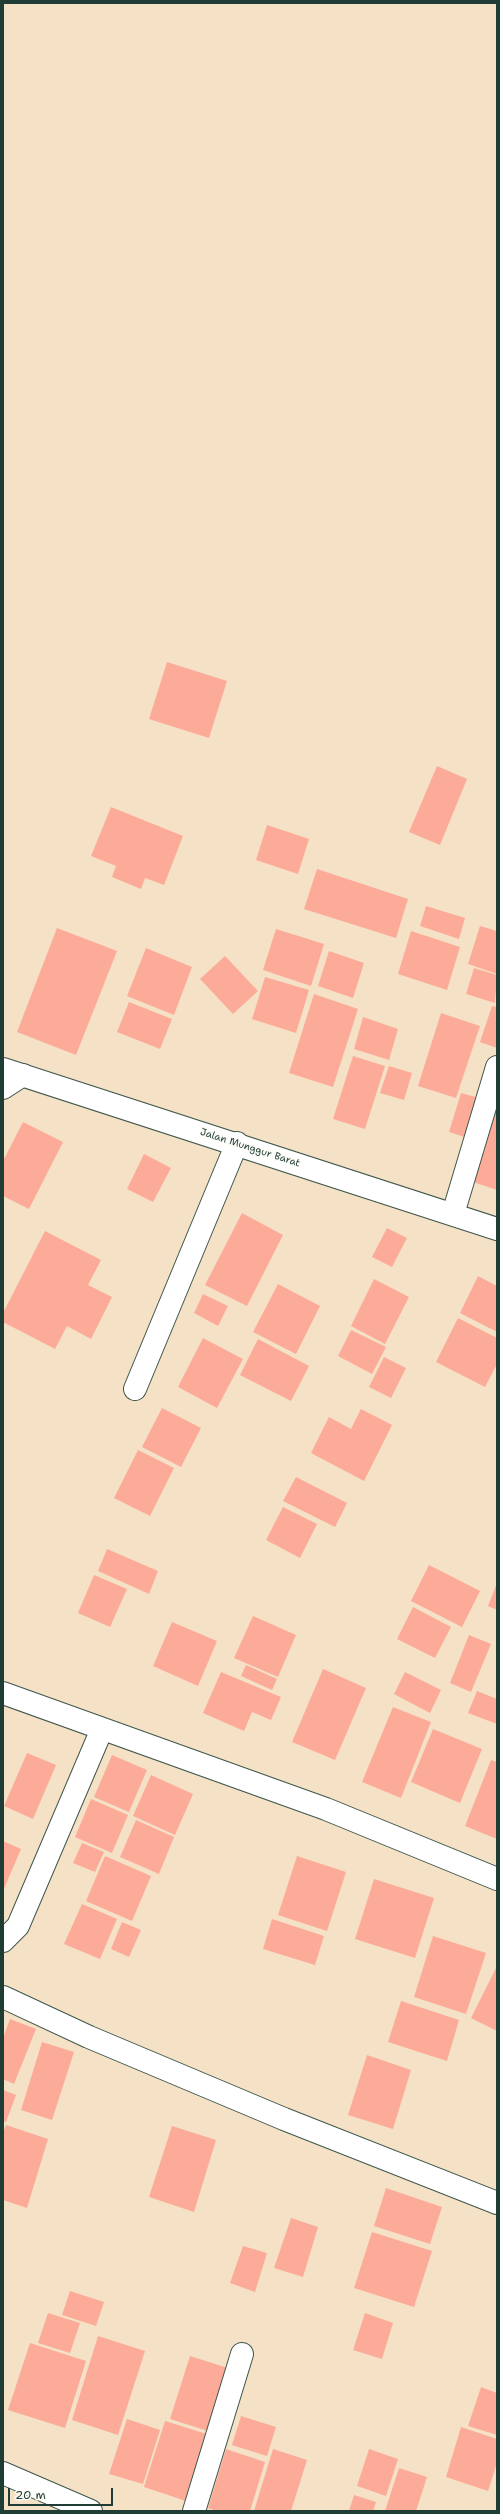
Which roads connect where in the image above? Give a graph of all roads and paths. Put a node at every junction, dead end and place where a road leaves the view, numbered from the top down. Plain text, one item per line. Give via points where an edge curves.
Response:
1 (497, 1067) edge
2 (13, 1072) edge
3 (3, 1088) edge
4 (237, 1143) junction
5 (453, 1214) junction
6 (497, 1229) edge
7 (135, 1389) dead end
8 (3, 1693) edge
9 (102, 1729) junction
10 (497, 1879) edge
11 (3, 1941) edge
12 (3, 1997) edge
13 (497, 2203) edge
14 (242, 2354) dead end
15 (3, 2473) edge
16 (91, 2511) edge
17 (194, 2511) edge

1 - 5 street
2 - 3 street
2 - 4 street, Jalan Munggur Barat
4 - 5 street, Jalan Munggur Barat
4 - 7 street
5 - 6 street, Jalan Munggur Barat
8 - 9 street
9 - 10 street via 326,1809
9 - 11 street via 18,1926
12 - 13 street via 89,2037 277,2116
14 - 17 street
15 - 16 street

